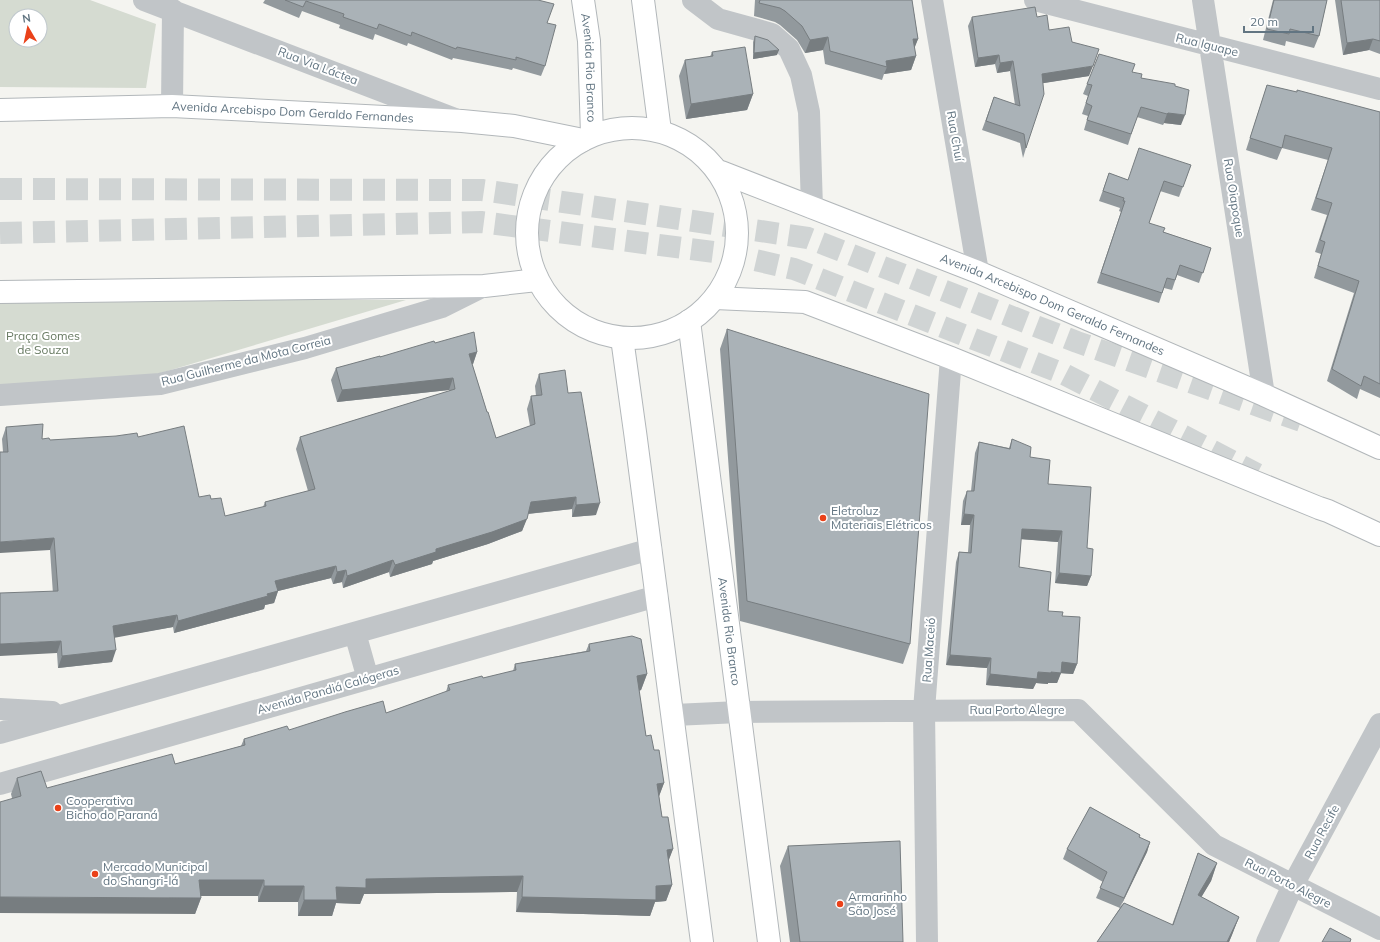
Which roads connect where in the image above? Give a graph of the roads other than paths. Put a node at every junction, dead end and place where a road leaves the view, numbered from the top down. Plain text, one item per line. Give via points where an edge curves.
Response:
1 (144, 0) edge
2 (583, 0) edge
3 (643, 0) edge
4 (693, 0) edge
5 (932, 0) edge
6 (1035, 0) edge
7 (1203, 0) edge
8 (173, 10) junction
9 (1211, 45) junction
10 (1380, 89) edge
11 (172, 106) junction
12 (0, 110) edge
13 (462, 121) junction
14 (660, 131) junction
15 (587, 137) junction
16 (721, 172) junction
17 (812, 208) junction
18 (978, 272) junction
19 (537, 280) junction
20 (484, 286) junction
21 (0, 292) edge
22 (715, 298) junction
23 (689, 321) junction
24 (622, 338) junction
25 (951, 358) junction
26 (0, 395) edge
27 (1264, 395) junction
28 (1380, 448) edge
29 (1380, 535) edge
30 (651, 550) junction
31 (657, 596) junction
32 (355, 633) junction
33 (368, 679) junction
34 (0, 709) edge
35 (924, 710) junction
36 (739, 712) junction
37 (69, 713) junction
38 (674, 715) junction
39 (1380, 724) edge
40 (0, 733) edge
41 (0, 784) edge
42 (1293, 885) junction
43 (1380, 929) edge
44 (702, 942) edge
45 (769, 942) edge
46 (927, 942) edge
47 (1267, 942) edge

1 - 8 street, Rua Via Láctea
2 - 15 main road, Avenida Rio Branco via 589,41
3 - 14 main road
4 - 17 street via 718,19 772,34 789,49 801,75 809,112
5 - 18 street, Rua Chuí
6 - 9 street, Rua Iguape
7 - 9 street, Rua Oiapoque
8 - 11 street
8 - 13 street, Rua Via Láctea
9 - 10 street, Rua Iguape
9 - 27 street, Rua Oiapoque
11 - 12 main road, Avenida Arcebispo Dom Geraldo Fernandes
11 - 13 main road, Avenida Arcebispo Dom Geraldo Fernandes
13 - 15 main road, Avenida Arcebispo Dom Geraldo Fernandes
14 - 15 main road via 626,127
14 - 16 main road via 692,145
15 - 19 main road via 571,147 540,180 528,212 527,247
16 - 17 main road, Avenida Arcebispo Dom Geraldo Fernandes
16 - 22 main road via 733,200 738,234 732,268
17 - 18 main road, Avenida Arcebispo Dom Geraldo Fernandes
18 - 27 main road, Avenida Arcebispo Dom Geraldo Fernandes
19 - 20 main road
19 - 24 main road via 558,309 588,329
20 - 21 main road
20 - 26 street, Rua Guilherme da Mota Correia via 442,307 305,348 160,384
22 - 23 main road
22 - 25 main road via 805,302
23 - 24 main road via 657,336
23 - 36 main road, Avenida Rio Branco
24 - 30 main road
25 - 29 main road via 1328,511
25 - 35 street, Rua Maceió
27 - 28 main road, Avenida Arcebispo Dom Geraldo Fernandes
30 - 31 main road
30 - 32 street
31 - 33 street, Avenida Pandiá Calógeras
31 - 38 main road
32 - 33 street
32 - 37 street
33 - 41 street, Avenida Pandiá Calógeras
34 - 37 street
35 - 36 street, Rua Porto Alegre
35 - 42 street, Rua Porto Alegre via 1078,710 1214,845
35 - 46 street, Rua Maceió
36 - 38 street, Rua Porto Alegre
36 - 45 main road, Avenida Rio Branco
37 - 40 street
38 - 44 main road
39 - 42 street, Rua Recife
42 - 43 street, Rua Porto Alegre
42 - 47 street, Rua Recife

